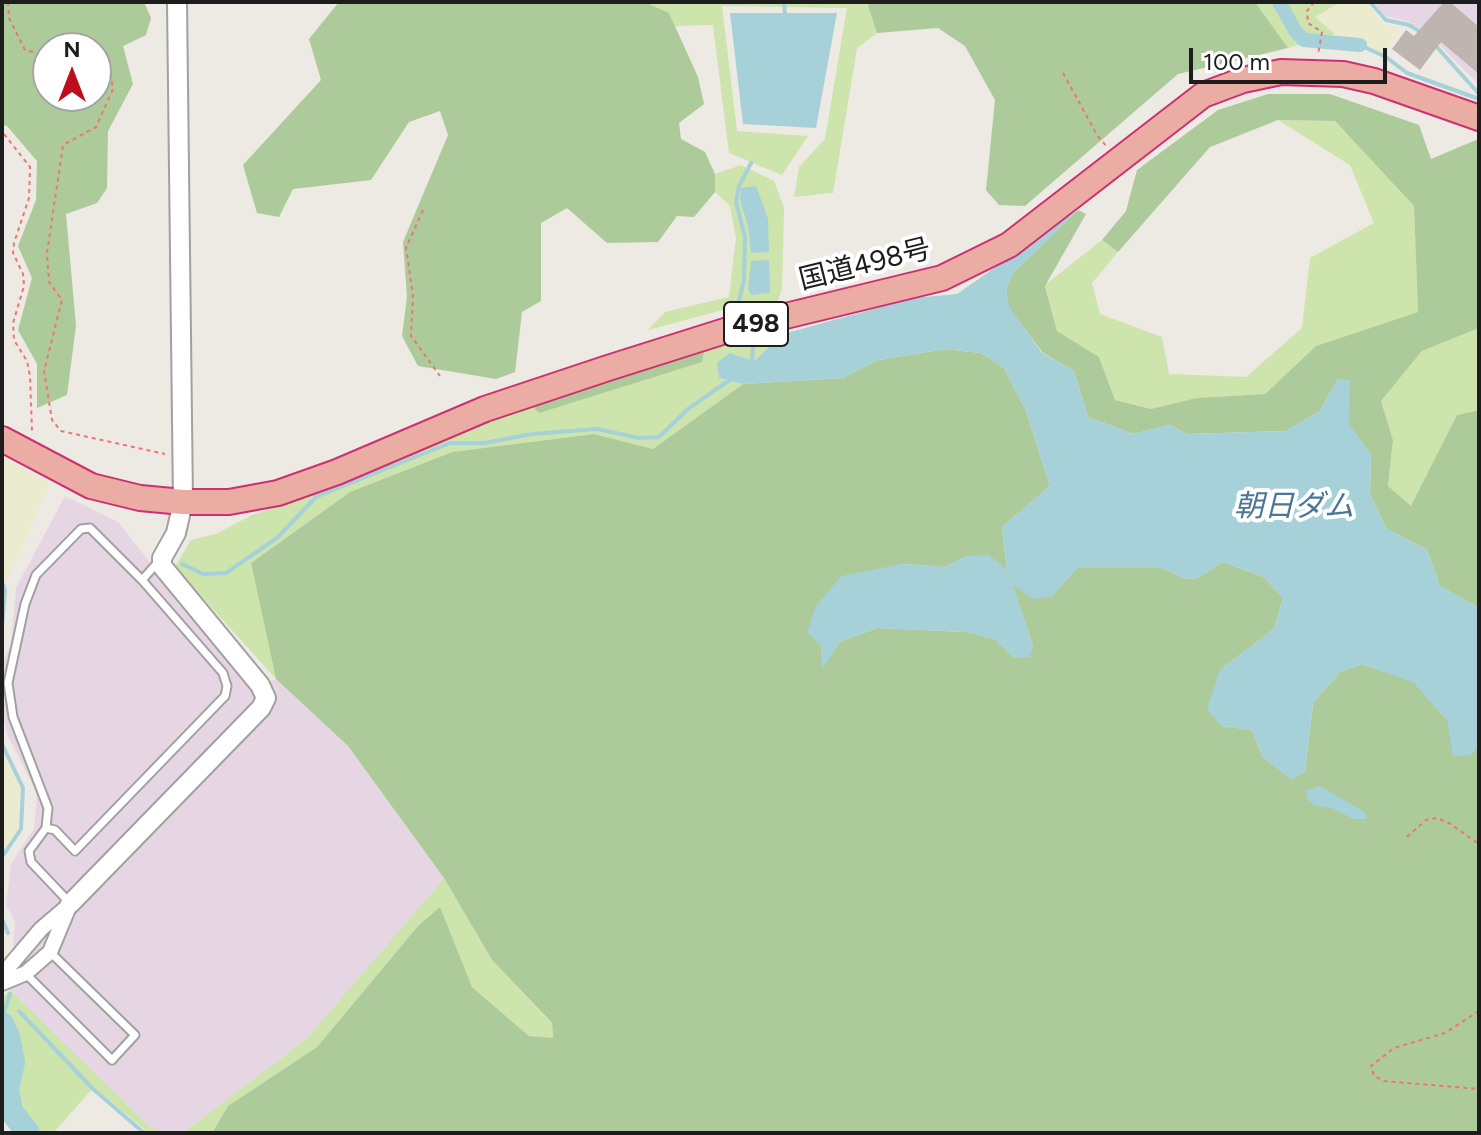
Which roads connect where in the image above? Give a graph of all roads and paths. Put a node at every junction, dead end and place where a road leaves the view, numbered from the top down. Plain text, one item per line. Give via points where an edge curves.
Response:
1 (8, 2) edge
2 (177, 2) edge
3 (1314, 2) edge
4 (1321, 48) dead end
5 (32, 52) edge
6 (1063, 73) dead end
7 (103, 112) edge
8 (1479, 118) edge
9 (4, 134) dead end
10 (1118, 160) junction
11 (423, 210) dead end
12 (440, 376) dead end
13 (2, 439) edge
14 (26, 452) junction
15 (182, 457) junction
16 (183, 502) junction
17 (162, 558) junction
18 (142, 580) junction
19 (46, 828) junction
20 (1407, 837) dead end
21 (1479, 844) edge
22 (70, 904) junction
23 (50, 952) junction
24 (26, 973) junction
25 (2, 975) edge
26 (2, 983) edge
27 (1479, 1011) edge
28 (1479, 1089) edge

1 - 5 path via 9,18 25,50
2 - 15 street
3 - 4 path via 1307,11 1308,23 1322,32
6 - 10 path via 1097,135
7 - 15 path via 96,127 63,145 47,253 49,282 62,300 44,371 52,420 61,431
8 - 10 highway, 国道498号 / 498 via 1343,74 1281,72 1203,95
9 - 14 path via 30,167 29,198 13,253 24,286 13,323 14,340 30,376 32,436
10 - 16 highway, 国道498号 / 498 via 1009,245 942,278 728,330 594,372 485,409 278,493 229,502
11 - 12 path via 406,248 413,295 411,336
13 - 14 highway, 国道498号 / 498
14 - 16 highway, 国道498号 / 498 via 91,486
15 - 16 street
16 - 17 street via 176,533
17 - 18 lane
17 - 22 street via 162,566 266,698
18 - 19 lane via 223,673 225,696 75,851 55,830
18 - 19 lane via 90,528 81,529 36,575 8,683 13,717 48,808
19 - 22 lane via 29,851 31,862
20 - 21 path via 1426,820 1437,818
22 - 23 street
22 - 25 street
23 - 24 street
23 - 24 lane via 135,1035 112,1060
24 - 26 street
27 - 28 path via 1445,1033 1394,1048 1371,1066 1371,1072 1384,1081

